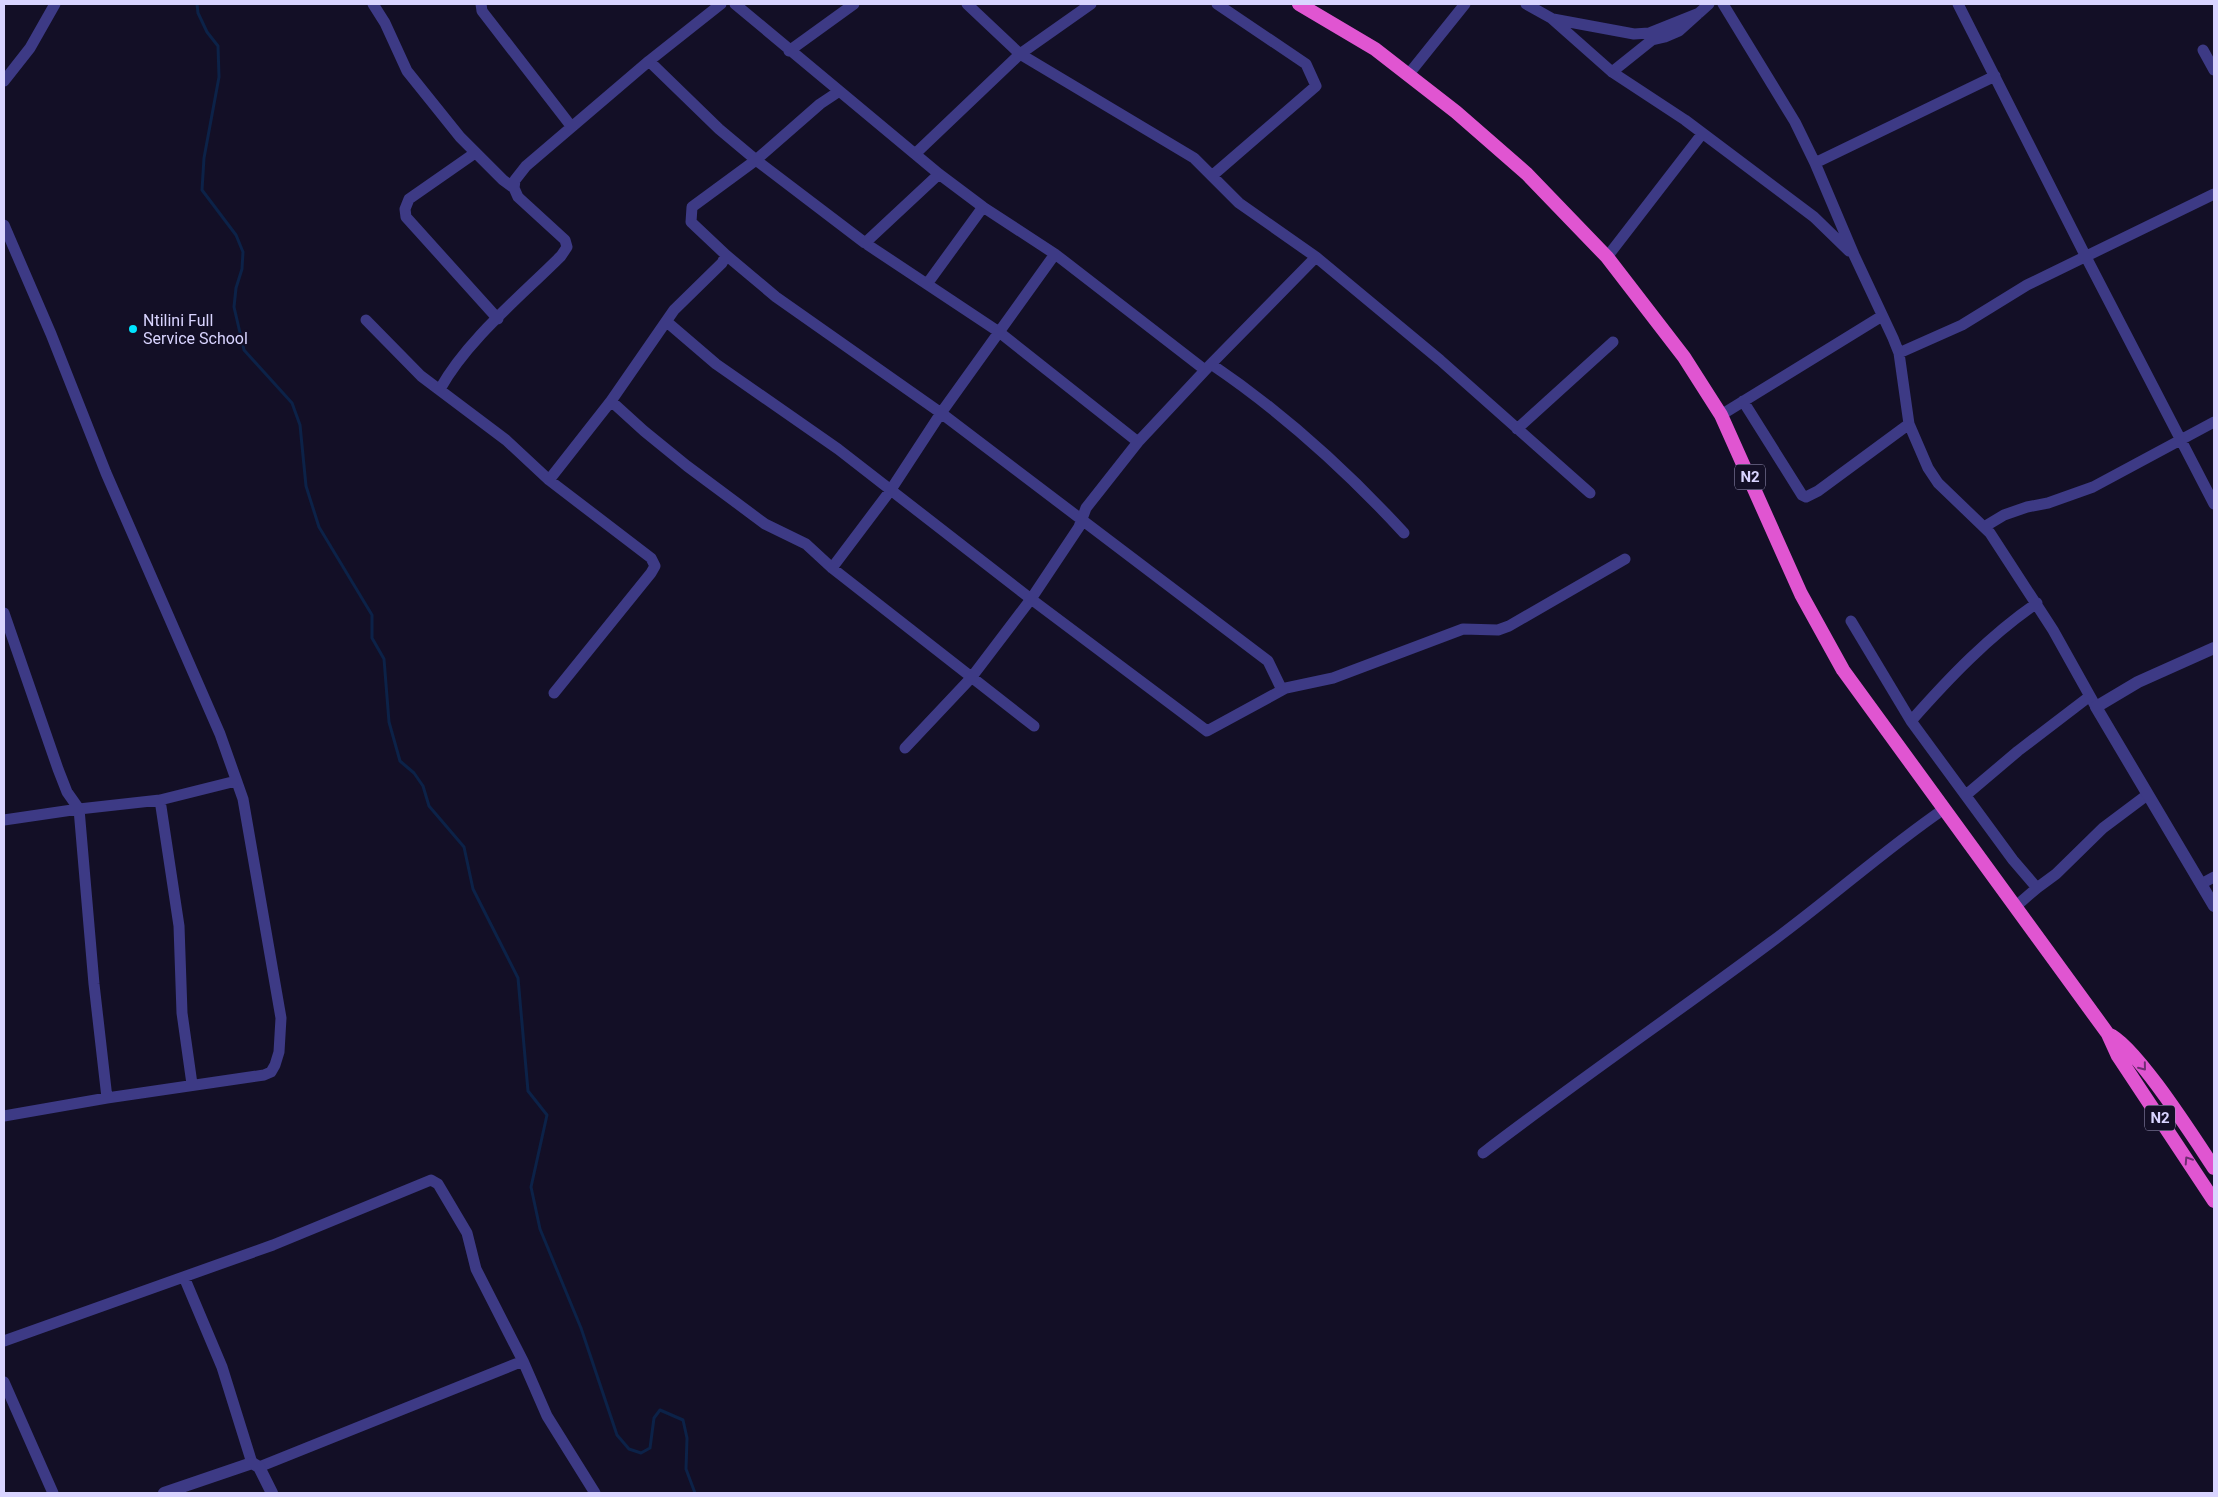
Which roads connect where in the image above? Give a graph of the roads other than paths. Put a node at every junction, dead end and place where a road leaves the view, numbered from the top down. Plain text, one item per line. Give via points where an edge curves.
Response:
1 (55, 4) edge
2 (373, 4) edge
3 (481, 4) edge
4 (721, 4) edge
5 (735, 4) edge
6 (854, 4) edge
7 (966, 4) edge
8 (1091, 4) edge
9 (1217, 4) edge
10 (1299, 4) edge
11 (1465, 4) edge
12 (1526, 4) edge
13 (1709, 4) edge
14 (1723, 4) edge
15 (1958, 4) edge
16 (1551, 18) junction
17 (1650, 36) junction
18 (2203, 50) dead end
19 (789, 51) junction
20 (1020, 54) junction
21 (649, 61) junction
22 (2214, 70) edge
23 (1612, 72) junction
24 (1408, 75) junction
25 (1995, 76) junction
26 (4, 80) edge
27 (838, 92) junction
28 (571, 126) junction
29 (1702, 134) junction
30 (475, 153) junction
31 (915, 154) junction
32 (756, 160) junction
33 (1815, 163) junction
34 (939, 174) junction
35 (1212, 175) junction
36 (514, 188) junction
37 (2214, 194) edge
38 (983, 207) junction
39 (4, 225) edge
40 (865, 243) junction
41 (1055, 254) junction
42 (1854, 255) junction
43 (726, 256) junction
44 (1316, 257) junction
45 (1607, 257) junction
46 (2086, 257) junction
47 (927, 284) junction
48 (1882, 316) junction
49 (498, 319) junction
50 (366, 320) dead end
51 (667, 322) junction
52 (999, 332) junction
53 (1613, 342) dead end
54 (1899, 353) junction
55 (1208, 367) junction
56 (440, 389) junction
57 (611, 401) junction
58 (1743, 401) junction
59 (941, 412) junction
60 (1720, 415) junction
61 (2214, 422) edge
62 (1910, 424) junction
63 (1517, 429) junction
64 (2182, 440) junction
65 (1138, 442) junction
66 (549, 480) junction
67 (890, 491) junction
68 (1590, 493) dead end
69 (2214, 504) edge
70 (1081, 520) junction
71 (1984, 527) junction
72 (1404, 533) dead end
73 (1625, 559) dead end
74 (832, 568) junction
75 (1031, 599) junction
76 (2037, 603) junction
77 (4, 613) edge
78 (1851, 621) dead end
79 (2214, 648) edge
80 (971, 678) junction
81 (1282, 690) junction
82 (554, 693) dead end
83 (2093, 702) junction
84 (1911, 721) junction
85 (1034, 726) dead end
86 (905, 748) dead end
87 (236, 780) junction
88 (1966, 795) junction
89 (2147, 795) junction
90 (160, 800) junction
91 (79, 809) junction
92 (1944, 809) junction
93 (4, 820) edge
94 (2214, 877) edge
95 (2201, 884) junction
96 (2037, 888) junction
97 (2214, 906) edge
98 (2015, 907) junction
99 (2108, 1034) junction
100 (192, 1084) junction
101 (107, 1098) junction
102 (4, 1116) edge
103 (1482, 1153) dead end
104 (2214, 1168) edge
105 (2214, 1201) edge
106 (184, 1277) junction
107 (4, 1341) edge
108 (523, 1361) junction
109 (4, 1382) edge
110 (255, 1465) junction
111 (53, 1493) edge
112 (164, 1493) edge
113 (272, 1493) edge
114 (595, 1493) edge

1 - 26 street via 30,48
2 - 30 street via 407,71
3 - 28 street via 482,11
4 - 21 street
5 - 19 street
6 - 19 street
7 - 20 street
8 - 20 street
9 - 35 street via 1306,64 1316,86
10 - 24 highway, N2 via 1375,49
11 - 24 street
12 - 16 street
13 - 17 street via 1699,13
14 - 33 street via 1795,122
15 - 25 street
16 - 17 street
16 - 23 street
17 - 23 street
18 - 22 street
19 - 27 street
20 - 31 street
20 - 35 street via 1194,158
21 - 28 street
21 - 32 street
23 - 29 street
24 - 45 highway, N2 via 1527,174
25 - 33 street
25 - 46 street
27 - 31 street
27 - 32 street
28 - 36 street via 526,166 515,180
29 - 42 street via 1814,217
29 - 45 street
30 - 36 street
30 - 49 street via 409,199 406,217
31 - 34 street
32 - 40 street
32 - 43 street via 692,207 691,222
33 - 42 street
34 - 38 street
34 - 40 street
35 - 44 street via 1239,203
36 - 49 street via 518,197 565,240 567,247
37 - 46 street
38 - 41 street
38 - 47 street
39 - 87 street via 106,473 220,734
40 - 47 street
41 - 52 street
41 - 55 street
42 - 48 street
43 - 51 street via 674,310
43 - 59 street via 776,297
44 - 55 street
44 - 63 street
45 - 60 highway, N2 via 1684,357
46 - 54 street via 2026,286 1962,325
46 - 64 street
47 - 52 street
48 - 54 street
48 - 58 street
49 - 56 street via 447,376
50 - 56 street via 421,376
51 - 57 street
51 - 67 street via 738,381 838,449
52 - 59 street
52 - 65 street
53 - 63 street
54 - 62 street
55 - 65 street
55 - 72 street via 1247,388 1301,433 1358,483
56 - 66 street via 506,440
57 - 66 street
57 - 74 street via 687,466 765,524 806,544
58 - 60 street
58 - 62 street via 1806,497 1818,492
59 - 67 street
59 - 70 street
60 - 92 highway, N2 via 1801,594 1843,670
61 - 64 street
62 - 71 street via 1928,468 1938,483
63 - 68 street
64 - 69 street
64 - 71 street via 2093,487 2004,515
65 - 70 street via 1086,508
66 - 82 street via 651,558 655,566
67 - 74 street
67 - 75 street
70 - 75 street
70 - 81 street via 1268,660
71 - 76 street
73 - 81 street via 1509,626 1498,630 1463,630 1333,678
74 - 80 street
75 - 80 street
75 - 81 street via 1208,731
76 - 83 street
76 - 84 street via 1962,666
77 - 91 street via 58,769 67,792
78 - 84 street
79 - 83 street
80 - 85 street
80 - 86 street
83 - 88 street via 2018,751
83 - 89 street
84 - 88 street
87 - 90 street
87 - 100 street via 249,827 278,995 281,1018 279,1052 276,1065 264,1075
88 - 96 street
89 - 95 street
89 - 96 street via 2103,828
90 - 91 street
90 - 100 street via 179,926 182,1013
91 - 93 street
91 - 101 street
92 - 98 highway, N2
92 - 103 street via 1835,895
94 - 95 street
95 - 97 street
96 - 98 street
98 - 99 highway, N2
99 -> 104 highway, N2 via 2123,1043 2146,1072
105 -> 99 highway, N2 via 2112,1046
100 - 101 street
101 - 102 street
106 - 107 street
106 - 108 street via 273,1246 431,1180 438,1184 463,1225 476,1269
106 - 110 street via 222,1367
108 - 110 street
108 - 114 street via 547,1416
109 - 111 street
110 - 112 street
110 - 113 street

